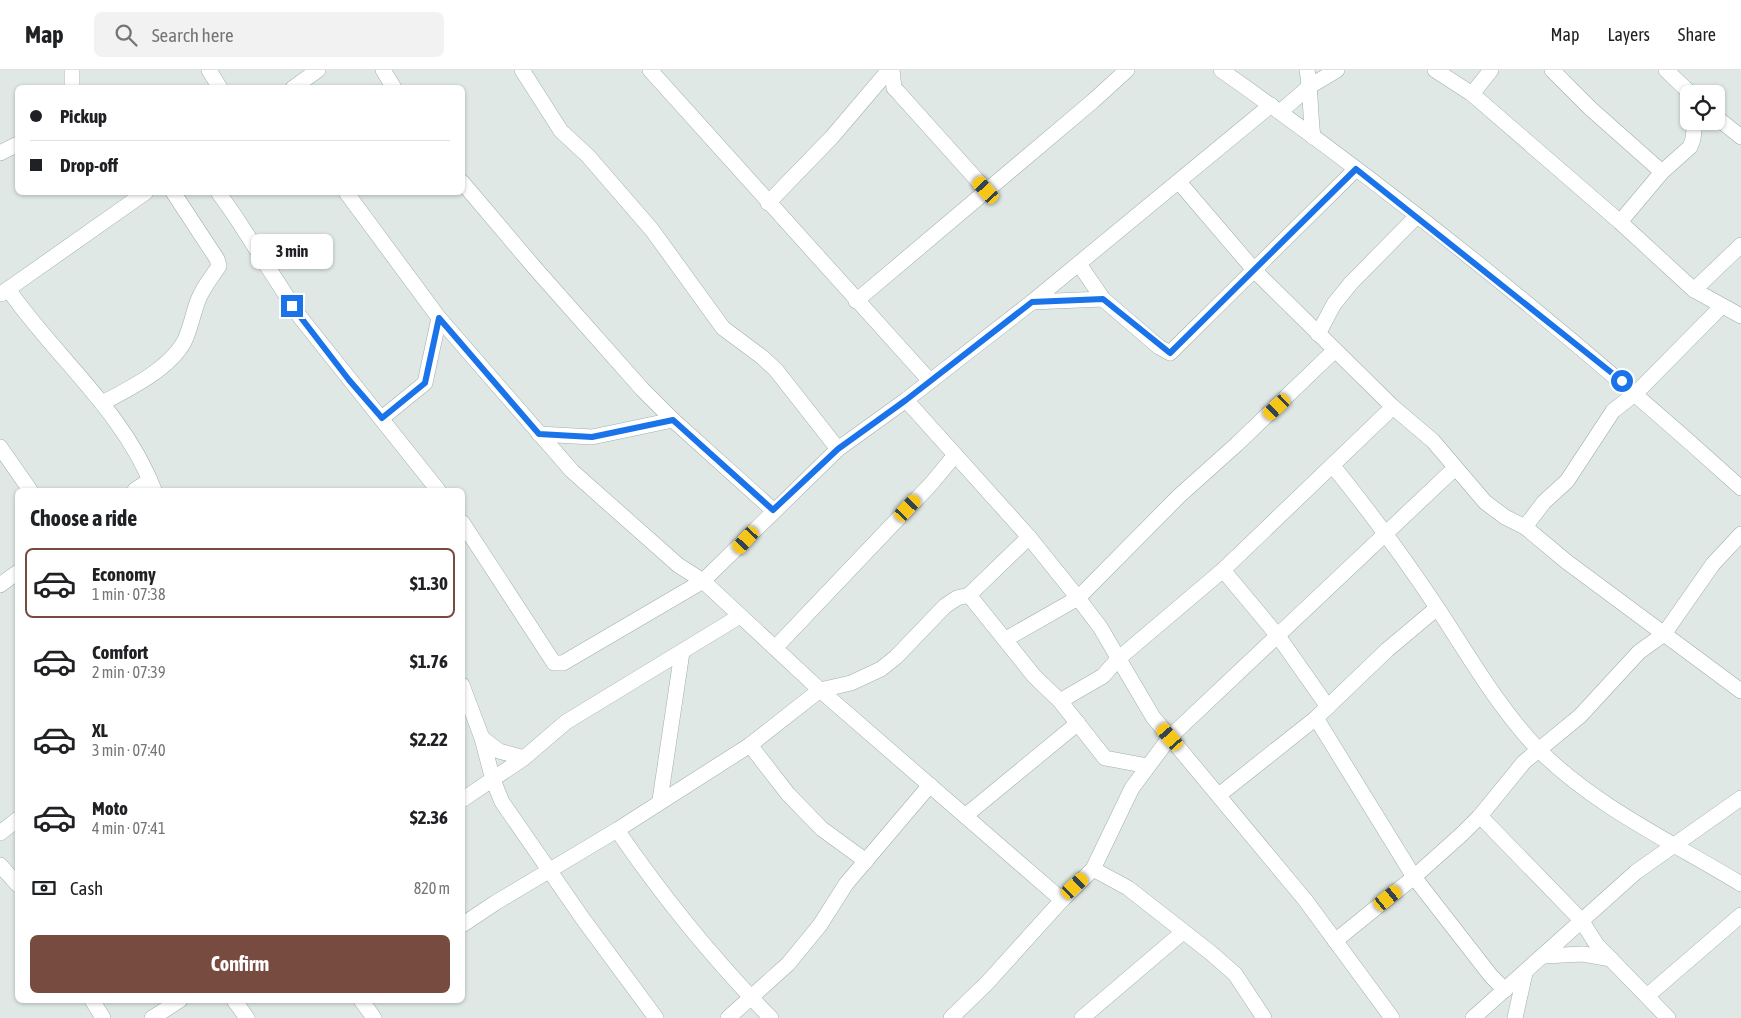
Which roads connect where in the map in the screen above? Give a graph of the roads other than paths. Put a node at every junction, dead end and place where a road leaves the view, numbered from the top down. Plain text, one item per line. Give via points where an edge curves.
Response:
1 (72, 70) edge
2 (208, 70) edge
3 (318, 70) edge
4 (383, 70) edge
5 (522, 70) edge
6 (650, 70) edge
7 (890, 70) edge
8 (1127, 70) edge
9 (1221, 70) edge
10 (1307, 70) edge
11 (1337, 70) edge
12 (1435, 70) edge
13 (1491, 70) edge
14 (1552, 70) edge
15 (1666, 70) edge
16 (72, 85) edge
17 (218, 85) edge
18 (299, 85) edge
19 (392, 85) edge
20 (1682, 85) edge
21 (1310, 86) junction
22 (1472, 94) junction
23 (1276, 109) junction
24 (1725, 124) edge
25 (1694, 130) edge
26 (1314, 137) junction
27 (1741, 137) edge
28 (15, 146) edge
29 (0, 153) edge
30 (1356, 169) junction
31 (1662, 172) junction
32 (1179, 182) junction
33 (465, 186) edge
34 (986, 190) junction
35 (142, 195) edge
36 (175, 195) edge
37 (220, 195) edge
38 (348, 195) edge
39 (768, 202) junction
40 (1417, 216) junction
41 (1620, 222) junction
42 (1741, 245) edge
43 (1079, 264) junction
44 (1255, 271) junction
45 (1694, 290) junction
46 (4, 292) edge
47 (1103, 299) junction
48 (856, 301) junction
49 (1032, 302) junction
50 (1722, 306) junction
51 (1741, 316) edge
52 (439, 318) junction
53 (1318, 334) junction
54 (1335, 350) junction
55 (930, 381) junction
56 (1636, 393) junction
57 (906, 400) junction
58 (102, 403) junction
59 (1393, 407) junction
60 (382, 418) junction
61 (673, 420) junction
62 (539, 434) junction
63 (0, 448) edge
64 (838, 449) junction
65 (955, 455) junction
66 (1333, 466) junction
67 (1454, 469) junction
68 (152, 485) edge
69 (29, 488) edge
70 (436, 488) edge
71 (1741, 488) edge
72 (773, 510) junction
73 (465, 527) edge
74 (1525, 527) junction
75 (1385, 532) junction
76 (1741, 534) edge
77 (1029, 537) junction
78 (1223, 570) junction
79 (15, 574) edge
80 (703, 581) junction
81 (0, 585) edge
82 (969, 595) junction
83 (1078, 598) junction
84 (1438, 608) junction
85 (740, 616) junction
86 (1664, 634) junction
87 (1278, 636) junction
88 (1006, 639) junction
89 (775, 648) junction
90 (682, 652) junction
91 (1118, 659) junction
92 (820, 690) junction
93 (1741, 691) edge
94 (465, 693) edge
95 (1060, 701) junction
96 (1328, 707) junction
97 (1316, 718) junction
98 (1078, 723) junction
99 (1170, 737) junction
100 (482, 738) junction
101 (750, 745) junction
102 (1538, 749) junction
103 (524, 758) junction
104 (1148, 766) junction
105 (492, 780) junction
106 (930, 785) junction
107 (1219, 796) junction
108 (465, 798) edge
109 (1741, 798) edge
110 (660, 800) junction
111 (966, 816) junction
112 (1480, 816) junction
113 (15, 821) edge
114 (617, 830) junction
115 (0, 833) edge
116 (1676, 844) junction
117 (866, 862) junction
118 (0, 865) edge
119 (1093, 869) junction
120 (550, 871) junction
121 (1414, 877) junction
122 (15, 882) edge
123 (0, 883) edge
124 (1741, 884) edge
125 (15, 885) edge
126 (1062, 900) junction
127 (1741, 915) edge
128 (1582, 920) junction
129 (465, 923) edge
130 (1183, 932) junction
131 (1335, 941) junction
132 (1544, 956) junction
133 (1611, 960) junction
134 (1524, 974) junction
135 (1505, 990) junction
136 (1647, 996) junction
137 (750, 997) junction
138 (94, 1003) edge
139 (175, 1003) edge
140 (236, 1003) edge
141 (364, 1003) edge
142 (1490, 1012) edge
143 (103, 1018) edge
144 (152, 1018) edge
145 (247, 1018) edge
146 (374, 1018) edge
147 (656, 1018) edge
148 (728, 1018) edge
149 (771, 1018) edge
150 (951, 1018) edge
151 (1082, 1018) edge
152 (1264, 1018) edge
153 (1392, 1018) edge
154 (1474, 1018) edge
155 (1515, 1018) edge
156 (1668, 1018) edge

1 - 16 street
2 - 17 street
3 - 18 street
4 - 19 street
5 - 64 street via 561,130 652,230 723,328 776,370
6 - 39 street
7 - 34 street via 894,88
7 - 39 street via 832,137
8 - 34 street
9 - 23 street
10 - 21 street
11 - 21 street
12 - 22 street
13 - 22 street
14 - 31 street
15 - 20 street
21 - 23 street
21 - 26 street via 1309,109
22 - 41 street
23 - 26 street
23 - 32 street
24 - 27 street
25 - 31 street via 1690,147
26 - 30 street
28 - 29 street
30 - 40 street
30 - 44 street
31 - 41 street
32 - 43 street
32 - 44 street
33 - 61 street via 642,389
34 - 48 street
35 - 46 street
36 - 58 street via 219,266 198,300 191,326 180,348 150,376
37 - 60 street via 300,317
38 - 52 street
39 - 48 street
40 - 53 street via 1351,283 1334,304
40 - 56 street
41 - 45 street
42 - 45 street
43 - 47 street
43 - 49 street
44 - 47 street via 1170,353
44 - 53 street
45 - 50 street
46 - 58 street
47 - 49 street
48 - 55 street
49 - 55 street
50 - 51 street
50 - 56 street
52 - 60 street via 425,383
52 - 62 street
53 - 54 street
54 - 59 street
54 - 83 street via 1179,496
55 - 57 street
56 - 71 street
56 - 74 street via 1613,411 1566,481
57 - 64 street
57 - 65 street
58 - 68 street via 138,456
59 - 66 street
59 - 67 street via 1433,441
60 - 70 street
61 - 62 street via 592,437
61 - 72 street
62 - 80 street via 599,496 678,565
63 - 69 street
64 - 72 street
65 - 77 street
65 - 89 street
66 - 75 street
66 - 78 street
67 - 74 street via 1485,502
67 - 75 street
72 - 80 street via 736,552
73 - 80 street via 554,663 563,663
74 - 86 street
75 - 84 street
75 - 87 street
76 - 86 street via 1713,564
77 - 82 street
77 - 83 street
78 - 87 street
78 - 91 street
79 - 81 street
80 - 85 street
82 - 88 street
82 - 92 street via 945,606 881,669 851,683
83 - 88 street
83 - 91 street
84 - 96 street via 1387,650
84 - 102 street via 1478,672
85 - 89 street
85 - 90 street
86 - 93 street
86 - 102 street via 1639,652 1580,716
87 - 96 street
87 - 99 street
88 - 95 street via 1034,676
89 - 92 street
90 - 103 street via 566,722
90 - 110 street
91 - 95 street via 1103,676
91 - 99 street via 1153,717
92 - 101 street
92 - 106 street
94 - 100 street
95 - 98 street
96 - 97 street
97 - 107 street
97 - 121 street
98 - 104 street via 1105,758
98 - 111 street
99 - 104 street
99 - 107 street
100 - 103 street via 499,751
100 - 105 street
101 - 110 street
101 - 117 street via 788,794 822,829
102 - 112 street
102 - 116 street via 1634,823
103 - 105 street
104 - 119 street via 1132,788
105 - 108 street
105 - 120 street via 502,802
106 - 111 street
106 - 117 street
107 - 131 street
109 - 116 street
110 - 114 street
111 - 126 street
112 - 121 street
112 - 128 street
113 - 115 street
114 - 120 street
114 - 137 street via 682,919
116 - 124 street
116 - 128 street via 1636,872
117 - 137 street via 846,884 820,925 788,964
118 - 122 street
119 - 126 street
119 - 130 street via 1128,888
120 - 129 street via 494,902
120 - 147 street
121 - 131 street
121 - 135 street
123 - 125 street
126 - 150 street via 1001,969
127 - 136 street
128 - 132 street
128 - 133 street
130 - 151 street
130 - 152 street via 1235,974
131 - 153 street
132 - 133 street via 1583,954
132 - 134 street
133 - 136 street
134 - 135 street
134 - 155 street
135 - 142 street
136 - 156 street
137 - 148 street
137 - 149 street
138 - 143 street
139 - 144 street
140 - 145 street
141 - 146 street
142 - 154 street

